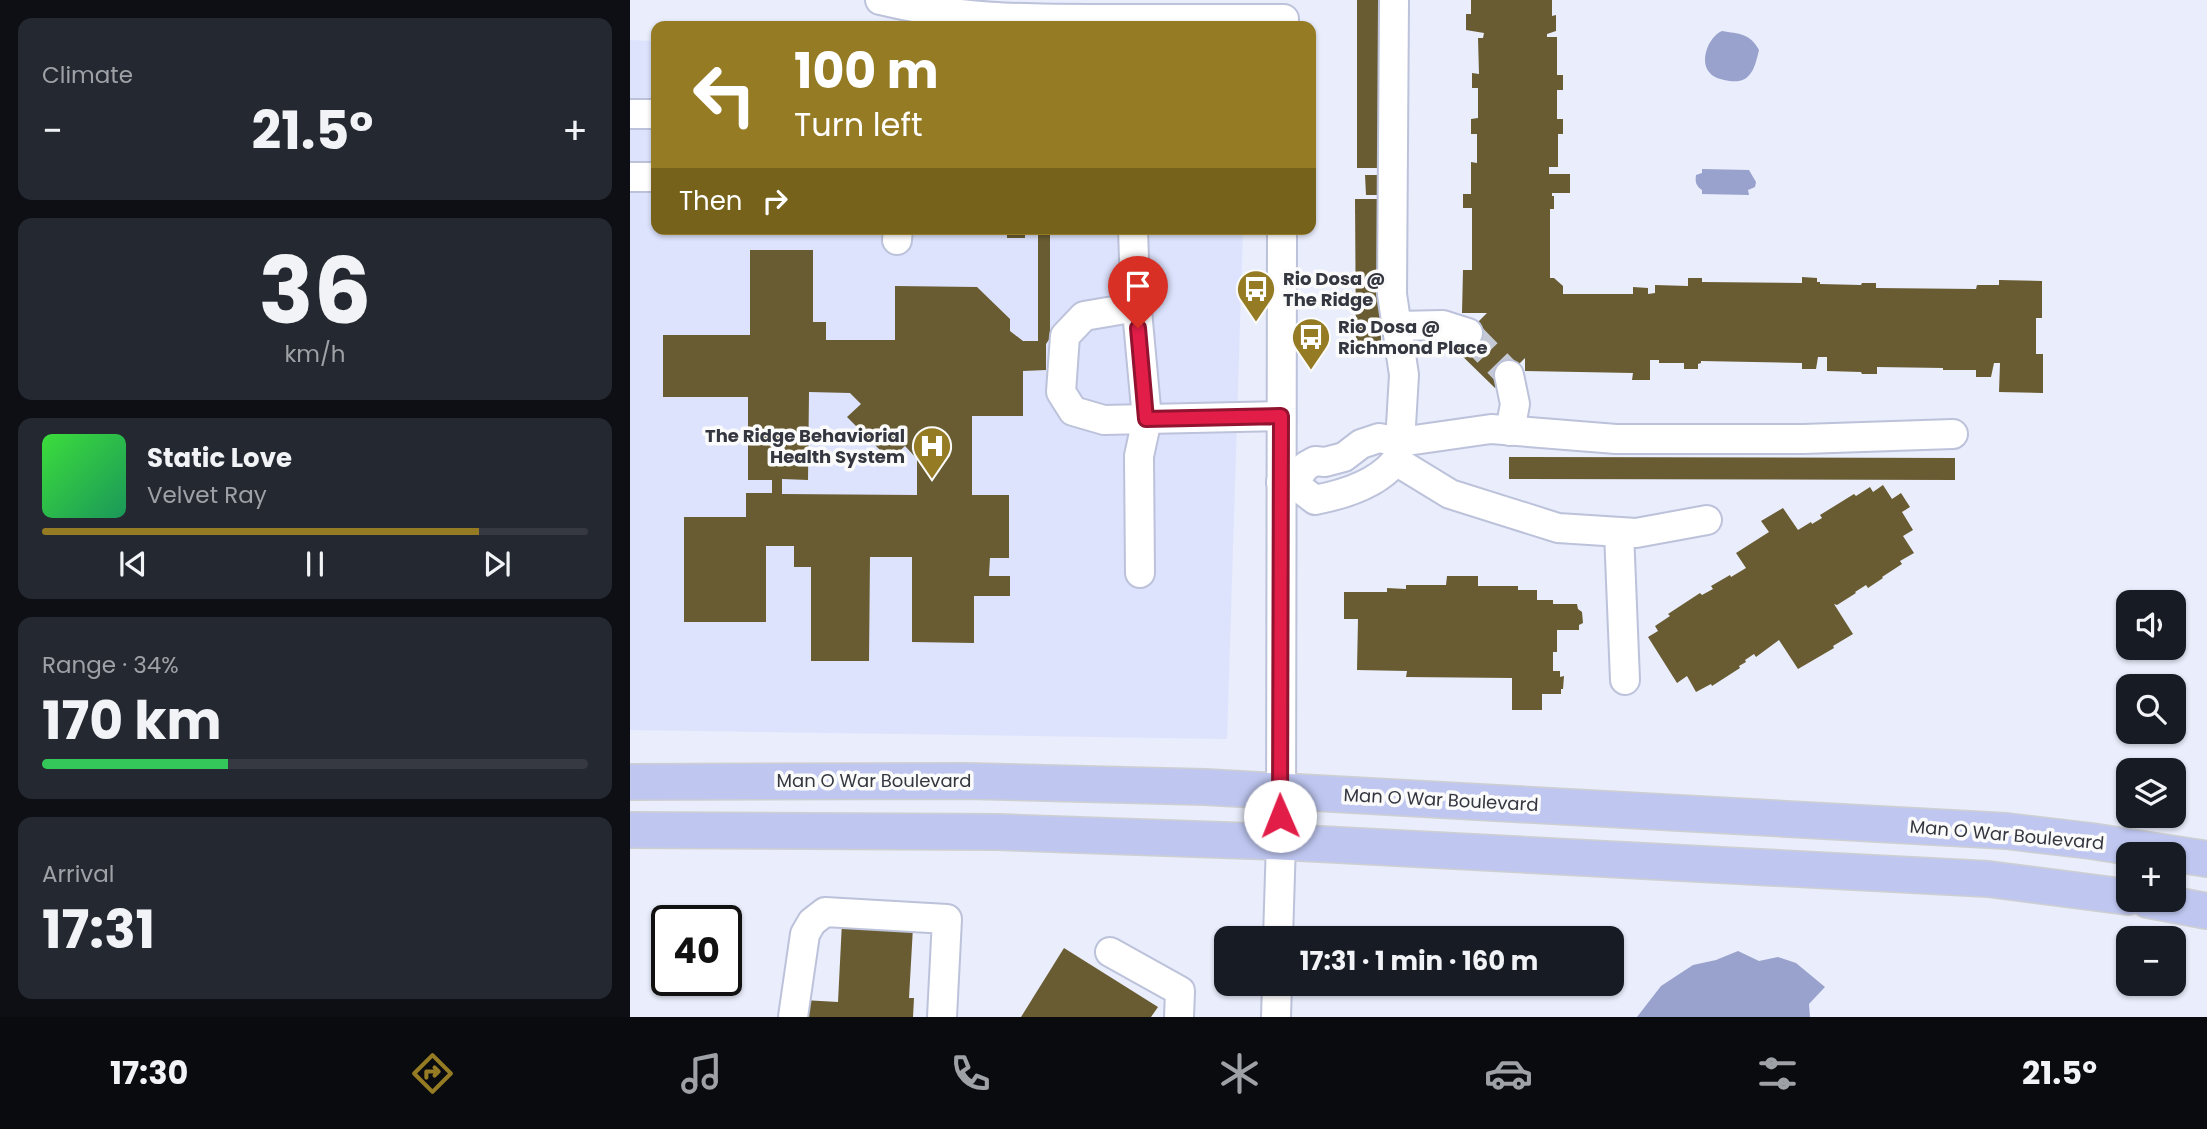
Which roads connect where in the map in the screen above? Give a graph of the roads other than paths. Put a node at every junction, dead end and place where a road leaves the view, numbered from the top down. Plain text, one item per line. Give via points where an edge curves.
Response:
1 (880, 0) edge
2 (1394, 0) edge
3 (915, 12) edge
4 (1284, 15) edge
5 (630, 114) edge
6 (651, 114) edge
7 (630, 177) edge
8 (651, 177) edge
9 (1133, 235) edge
10 (1282, 235) edge
11 (1137, 307) junction
12 (1396, 326) junction
13 (1468, 332) tunnel mouth
14 (1509, 375) tunnel mouth
15 (1281, 416) junction
16 (1146, 419) junction
17 (1510, 430) junction
18 (1953, 434) dead end
19 (1398, 452) junction
20 (1287, 482) junction
21 (1707, 520) dead end
22 (1619, 532) junction
23 (1140, 573) dead end
24 (1625, 680) dead end
25 (630, 782) edge
26 (1280, 791) junction
27 (630, 830) edge
28 (1281, 842) junction
29 (2207, 859) edge
30 (2116, 895) edge
31 (2186, 907) edge
32 (2207, 911) edge
33 (1278, 926) edge
34 (1110, 952) dead end
35 (1277, 996) edge
36 (793, 1017) edge
37 (942, 1017) edge
38 (1179, 1017) edge
39 (1276, 1017) edge

1 - 3 street
2 - 12 street via 1392,294
3 - 4 street via 1036,19
5 - 6 street
7 - 8 street
9 - 11 street
10 - 15 street
11 - 16 street
11 - 16 street via 1084,316 1065,336 1062,392 1073,411 1104,420
12 - 13 street via 1443,325
12 - 19 street via 1404,375
14 - 17 street via 1515,404
15 - 16 street
15 - 20 street
16 - 23 street via 1139,457
17 - 18 street via 1616,439
17 - 19 street via 1491,429
19 - 20 street via 1379,476 1340,495 1315,500
19 - 22 street via 1450,494 1558,528
20 - 26 street
21 - 22 street
22 - 24 street
25 - 26 main road, Man O War Boulevard via 965,780
26 - 28 street
26 - 29 main road, Man O War Boulevard via 2006,831
27 - 28 main road via 997,832
28 - 30 main road via 1988,879
28 - 33 street
31 - 32 main road
34 - 38 street via 1180,991
35 - 39 street
36 - 37 street via 804,934 825,912 947,919

